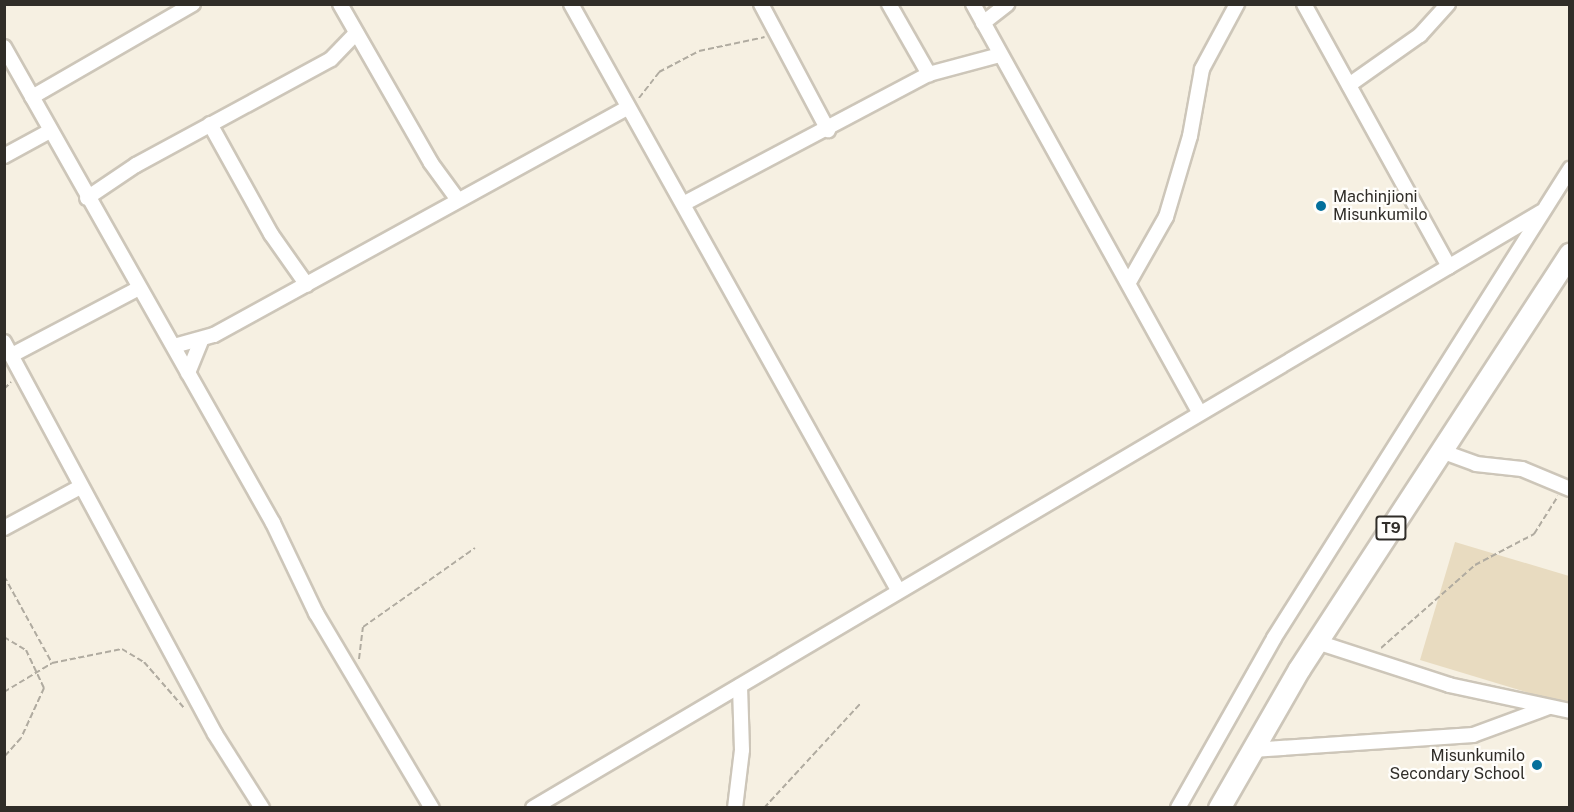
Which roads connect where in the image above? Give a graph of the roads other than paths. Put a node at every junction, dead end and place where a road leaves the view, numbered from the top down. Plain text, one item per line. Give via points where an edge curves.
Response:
1 (193, 4) edge
2 (340, 4) edge
3 (571, 4) edge
4 (761, 4) edge
5 (890, 4) edge
6 (973, 4) edge
7 (1007, 4) edge
8 (1237, 4) edge
9 (1304, 4) edge
10 (1448, 4) edge
11 (983, 23) junction
12 (356, 33) junction
13 (4, 47) edge
14 (1000, 55) junction
15 (930, 74) junction
16 (1349, 85) junction
17 (32, 97) junction
18 (629, 111) junction
19 (210, 124) junction
20 (828, 130) junction
21 (50, 131) junction
22 (4, 156) edge
23 (1569, 169) edge
24 (87, 198) junction
25 (458, 200) junction
26 (685, 203) junction
27 (1541, 212) junction
28 (1569, 253) edge
29 (1449, 267) junction
30 (1129, 282) junction
31 (307, 285) junction
32 (139, 288) junction
33 (201, 341) junction
34 (4, 342) edge
35 (174, 346) junction
36 (12, 355) junction
37 (188, 373) junction
38 (1199, 411) junction
39 (1441, 451) junction
40 (80, 487) junction
41 (1566, 488) edge
42 (4, 528) edge
43 (898, 590) junction
44 (1317, 642) junction
45 (740, 686) junction
46 (1550, 707) junction
47 (1569, 711) edge
48 (1252, 750) junction
49 (262, 807) edge
50 (432, 807) edge
51 (533, 807) edge
52 (735, 807) edge
53 (1178, 807) edge
54 (1219, 807) edge

1 - 17 street
2 - 12 street
3 - 18 street
4 - 20 street
5 - 15 street
6 - 11 street
7 - 11 street
8 - 30 street via 1202,69 1190,136 1166,217
9 - 16 street
10 - 16 street via 1420,35
11 - 14 street
12 - 19 street via 331,59
12 - 25 street via 431,163
13 - 17 street
14 - 15 street
14 - 30 street via 1075,196
15 - 20 street
16 - 29 street
17 - 21 street
18 - 25 street
18 - 26 street
19 - 24 street
19 - 31 street via 271,234
20 - 26 street
21 - 22 street
21 - 24 street
23 - 27 street
24 - 32 street
25 - 31 street
26 - 43 street
27 - 29 street
27 - 53 street via 1274,638
28 - 39 highway, T9
29 - 38 street
30 - 38 street
31 - 33 street
32 - 35 street
32 - 36 street
33 - 35 street
33 - 37 street
34 - 36 street
35 - 37 street
36 - 40 street
37 - 50 street via 354,676
38 - 43 street
39 - 41 street via 1476,464 1522,469
39 - 44 highway, T9
40 - 42 street
40 - 49 street via 215,734
43 - 45 street
44 - 46 street via 1363,658
44 - 48 highway, T9
45 - 51 street
45 - 52 street via 742,750
46 - 47 street
46 - 48 street via 1473,735
48 - 54 highway, T9

